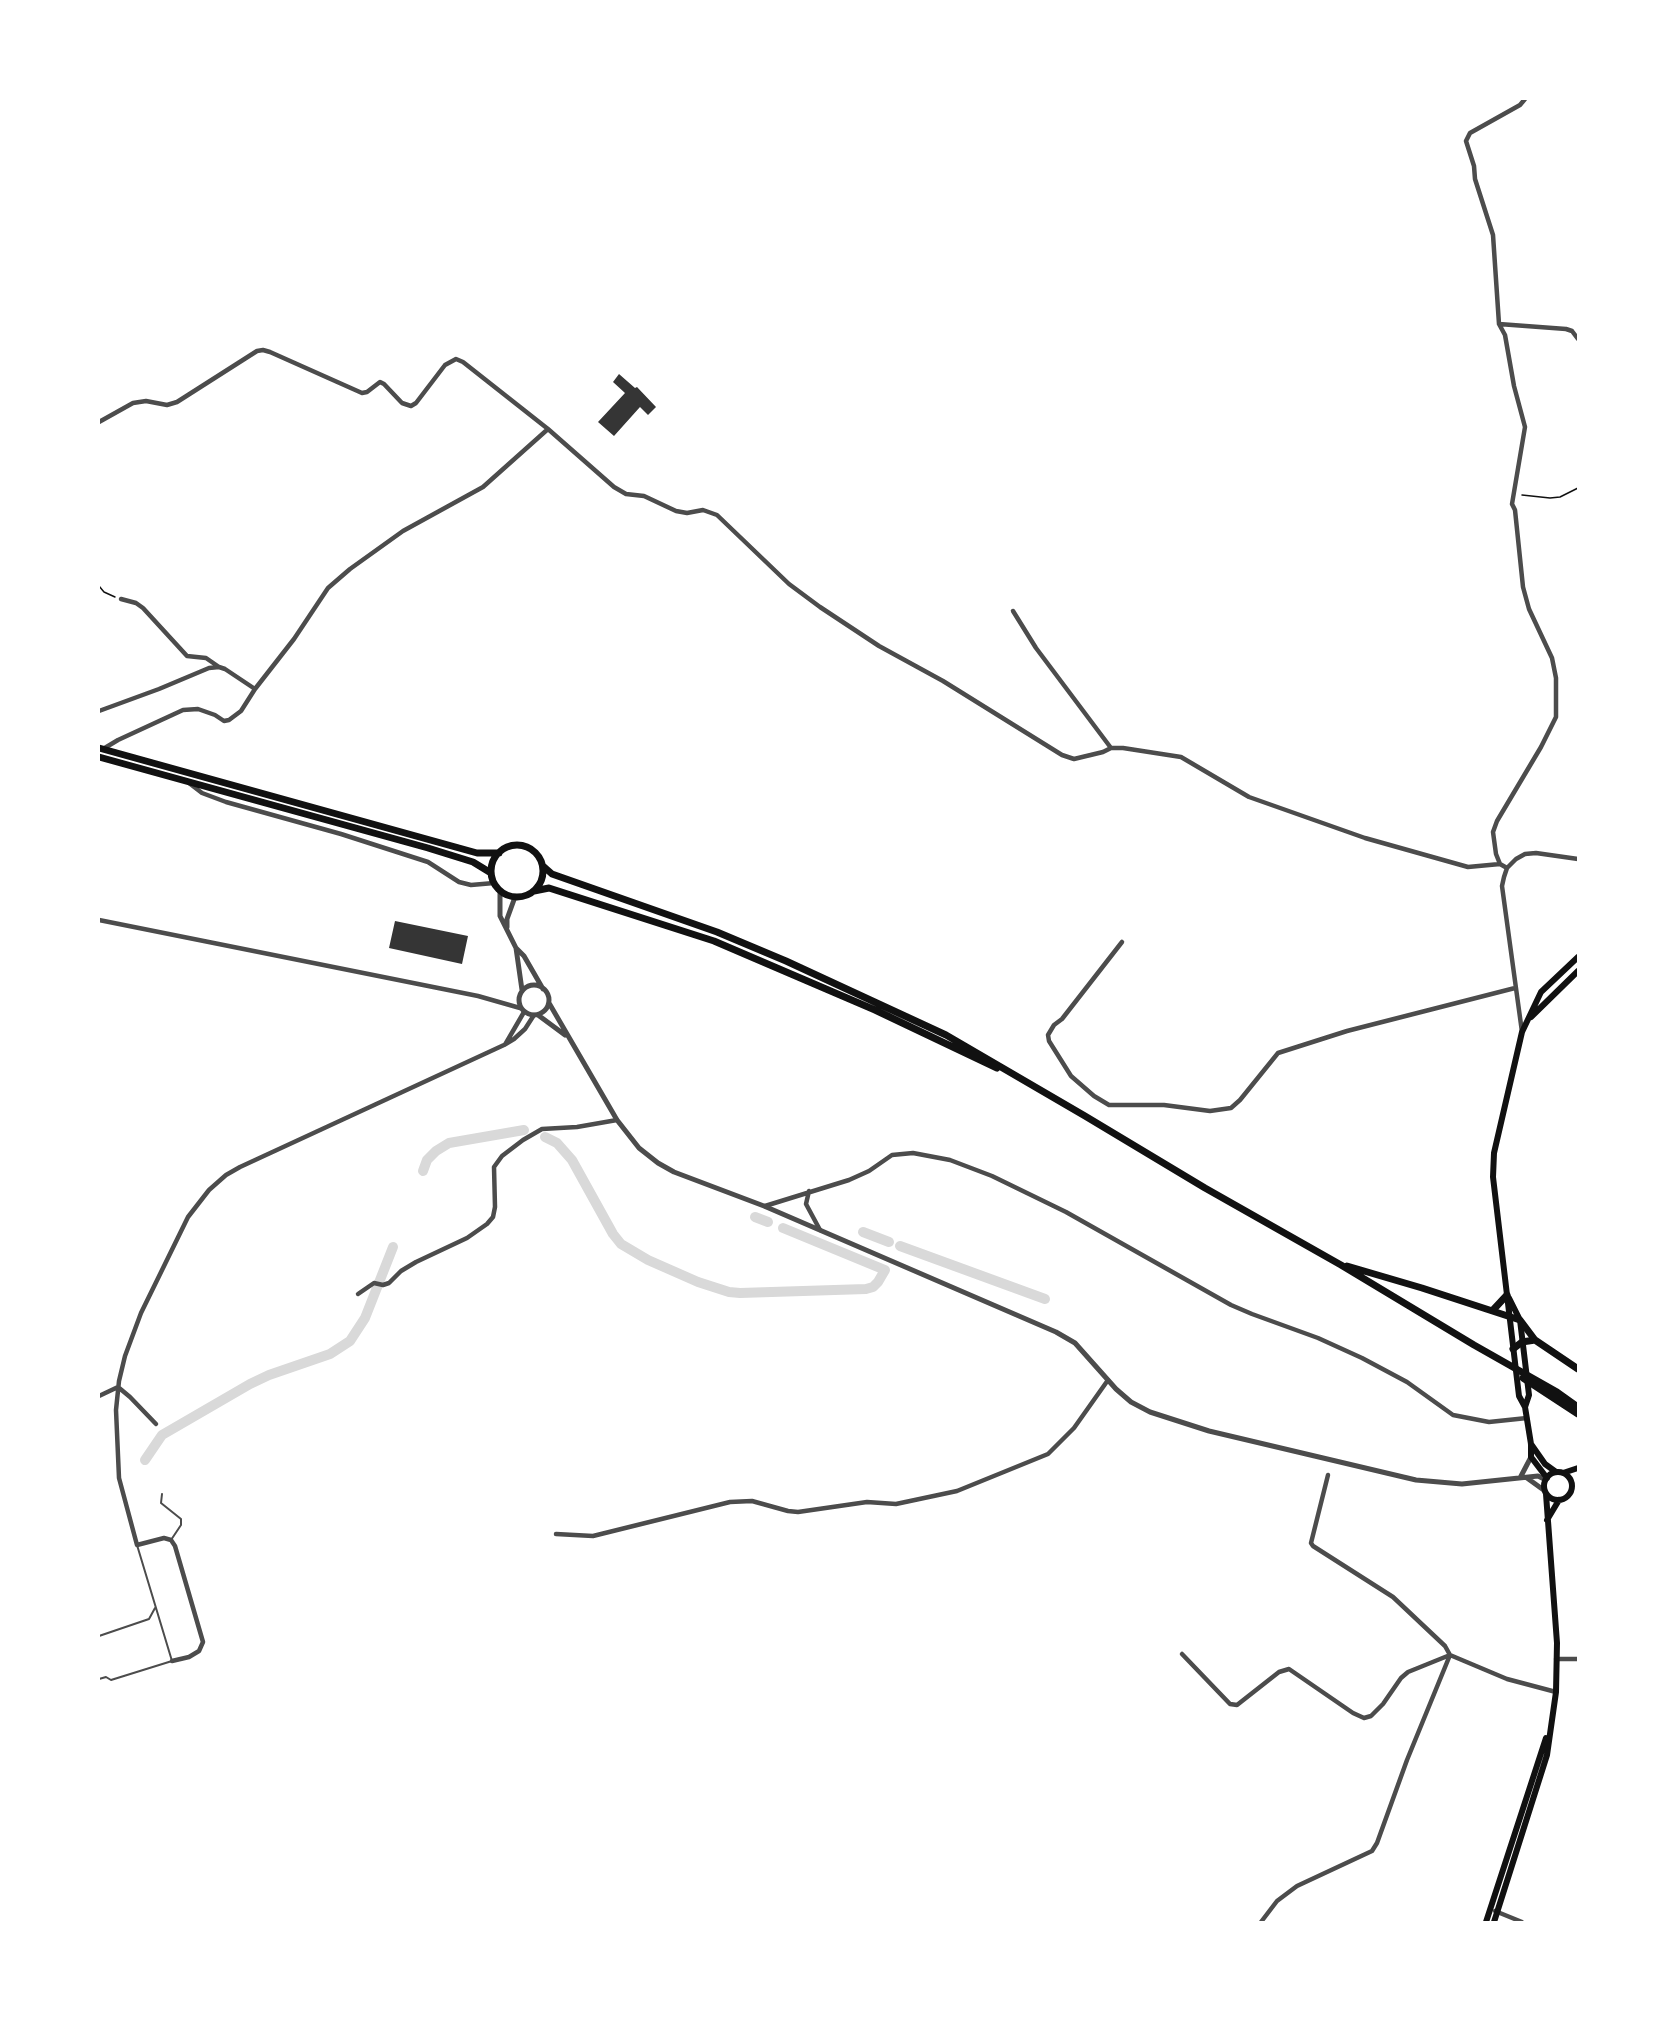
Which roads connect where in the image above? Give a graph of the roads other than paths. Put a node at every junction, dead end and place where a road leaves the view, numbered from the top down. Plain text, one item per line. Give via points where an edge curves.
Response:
1 (1525, 99) edge
2 (1499, 324) junction
3 (1578, 339) edge
4 (99, 422) edge
5 (548, 429) junction
6 (121, 599) road end
7 (1012, 611) dead end
8 (219, 667) junction
9 (255, 689) junction
10 (99, 711) edge
11 (1111, 748) junction
12 (101, 749) edge
13 (99, 757) edge
14 (187, 782) junction
15 (498, 853) junction
16 (1578, 859) edge
17 (1500, 864) junction
18 (543, 866) junction
19 (1508, 868) junction
20 (491, 873) junction
21 (494, 883) junction
22 (500, 890) junction
23 (534, 891) junction
24 (515, 897) junction
25 (99, 920) edge
26 (508, 931) junction
27 (1122, 942) dead end
28 (516, 948) junction
29 (1578, 957) edge
30 (1578, 971) edge
31 (1515, 988) junction
32 (543, 989) junction
33 (522, 990) junction
34 (549, 1003) junction
35 (522, 1010) junction
36 (536, 1015) junction
37 (1529, 1020) junction
38 (1522, 1032) junction
39 (568, 1038) junction
40 (504, 1045) junction
41 (1029, 1084) junction
42 (617, 1120) junction
43 (809, 1191) junction
44 (764, 1206) junction
45 (821, 1232) junction
46 (1341, 1265) junction
47 (358, 1294) dead end
48 (1507, 1295) junction
49 (1493, 1310) junction
50 (1508, 1316) junction
51 (1520, 1320) junction
52 (1535, 1340) junction
53 (1522, 1342) junction
54 (1474, 1345) junction
55 (1514, 1351) junction
56 (1578, 1369) edge
57 (1108, 1380) junction
58 (118, 1387) junction
59 (99, 1396) edge
60 (1525, 1407) junction
61 (1578, 1407) edge
62 (1578, 1414) edge
63 (1527, 1418) junction
64 (156, 1424) dead end
65 (1531, 1444) junction
66 (1531, 1457) junction
67 (1578, 1468) edge
68 (1560, 1473) junction
69 (1328, 1475) dead end
70 (1523, 1478) junction
71 (1546, 1479) junction
72 (1575, 1482) edge
73 (1546, 1492) junction
74 (162, 1494) dead end
75 (1559, 1500) junction
76 (1547, 1520) junction
77 (556, 1534) dead end
78 (171, 1540) junction
79 (136, 1545) junction
80 (155, 1608) junction
81 (99, 1635) edge
82 (1182, 1654) dead end
83 (1450, 1655) junction
84 (1556, 1659) junction
85 (1578, 1659) edge
86 (172, 1661) junction
87 (99, 1679) edge
88 (1556, 1692) junction
89 (1551, 1723) junction
90 (1490, 1909) junction
91 (1497, 1912) junction
92 (1261, 1922) edge
93 (1486, 1922) edge
94 (1494, 1922) edge
95 (1522, 1922) edge

1 - 2 street via 1470,134 1466,141 1493,235
2 - 3 street via 1566,329
2 - 17 street via 1505,335 1525,427 1512,495 1523,587 1552,658 1556,678 1556,717 1493,832
4 - 5 street via 133,403 177,402 263,350 362,393 380,382 402,403 411,406 445,365 456,359
5 - 9 street via 483,487 403,531 328,588
5 - 11 street via 626,494 644,496 676,511 703,510 717,515 789,584 820,607 1062,755 1082,758
6 - 8 street via 143,608 187,656 206,658
7 - 11 street
8 - 9 street
8 - 10 street
9 - 12 street via 241,711 229,720 198,709 183,710
11 - 17 street via 1181,757 1249,797 1440,861 1468,867
12 - 15 main road via 477,853
13 - 14 main road
14 - 20 main road via 473,862
14 - 21 street via 226,802 428,862 459,882
15 - 18 main road via 511,846 525,846
15 - 20 main road
16 - 19 street via 1525,854
17 - 19 street
18 - 23 main road via 540,884
18 - 41 main road via 552,874 786,961 946,1035
19 - 31 street via 1502,886
20 - 21 main road
21 - 22 main road
22 - 24 main road
22 - 26 street via 500,916
23 - 24 main road
23 - 41 main road via 549,888 714,941 875,1010
24 - 26 street via 507,919
25 - 35 street via 477,996
26 - 28 street
27 - 31 street via 1048,1035 1071,1076 1109,1105 1210,1111 1231,1108 1278,1053
28 - 32 street
28 - 33 street
29 - 37 main road via 1541,992
30 - 37 main road
31 - 38 street
32 - 33 street via 533,985
32 - 34 street
33 - 35 street via 518,999
34 - 36 street
34 - 39 street
35 - 36 street
35 - 40 street
36 - 39 street
36 - 40 street
37 - 38 main road
38 - 48 main road via 1494,1153 1492,1178
39 - 42 street
40 - 58 street via 240,1167 208,1190 188,1217 141,1313
41 - 46 main road
42 - 44 street via 639,1148 658,1163
42 - 47 street via 542,1130 523,1140 494,1167 495,1207 487,1224 401,1271 389,1283 374,1283
43 - 44 street
43 - 45 street via 806,1204
43 - 63 street via 849,1180 892,1155 913,1153 950,1160 1066,1212 1231,1305 1362,1358 1407,1382 1453,1415 1489,1422
44 - 45 street
45 - 57 street via 1056,1332 1075,1343
46 - 49 main road
46 - 54 main road
48 - 49 main road
48 - 50 main road
48 - 51 main road
49 - 50 main road
50 - 51 main road
50 - 55 main road
51 - 52 main road
51 - 53 main road
52 - 53 main road
52 - 56 main road
53 - 55 main road
53 - 60 main road via 1529,1395
54 - 61 main road
54 - 62 main road
55 - 60 main road via 1519,1396
57 - 70 street via 1139,1407 1209,1431 1416,1480 1462,1484
57 - 77 street via 1074,1428 1048,1454 957,1491 896,1504 879,1501 798,1512 752,1502 730,1502 593,1536
58 - 59 street
58 - 64 street
58 - 79 street via 119,1478
60 - 63 main road
63 - 65 main road
65 - 66 main road
65 - 68 main road via 1545,1464
66 - 70 street
66 - 71 main road
67 - 68 main road
68 - 71 main road
68 - 72 main road
69 - 83 street via 1312,1546 1393,1598
70 - 71 street
70 - 73 street
71 - 73 main road
72 - 75 main road via 1570,1495
73 - 75 main road
73 - 76 main road
74 - 78 lane via 161,1503 181,1519
75 - 76 main road
76 - 84 main road
78 - 79 street
78 - 86 street via 204,1642 198,1652
79 - 80 lane
80 - 81 lane via 149,1619
80 - 86 lane
82 - 83 street via 1230,1704 1238,1705 1279,1672 1289,1669 1364,1718 1383,1704 1401,1678
83 - 88 street via 1507,1679
83 - 92 street via 1372,1851 1297,1886 1277,1901
84 - 85 street
84 - 88 main road
86 - 87 lane via 111,1680
88 - 89 main road
89 - 90 main road
89 - 91 main road via 1547,1755
90 - 91 street
90 - 93 main road
91 - 94 main road
91 - 95 street

